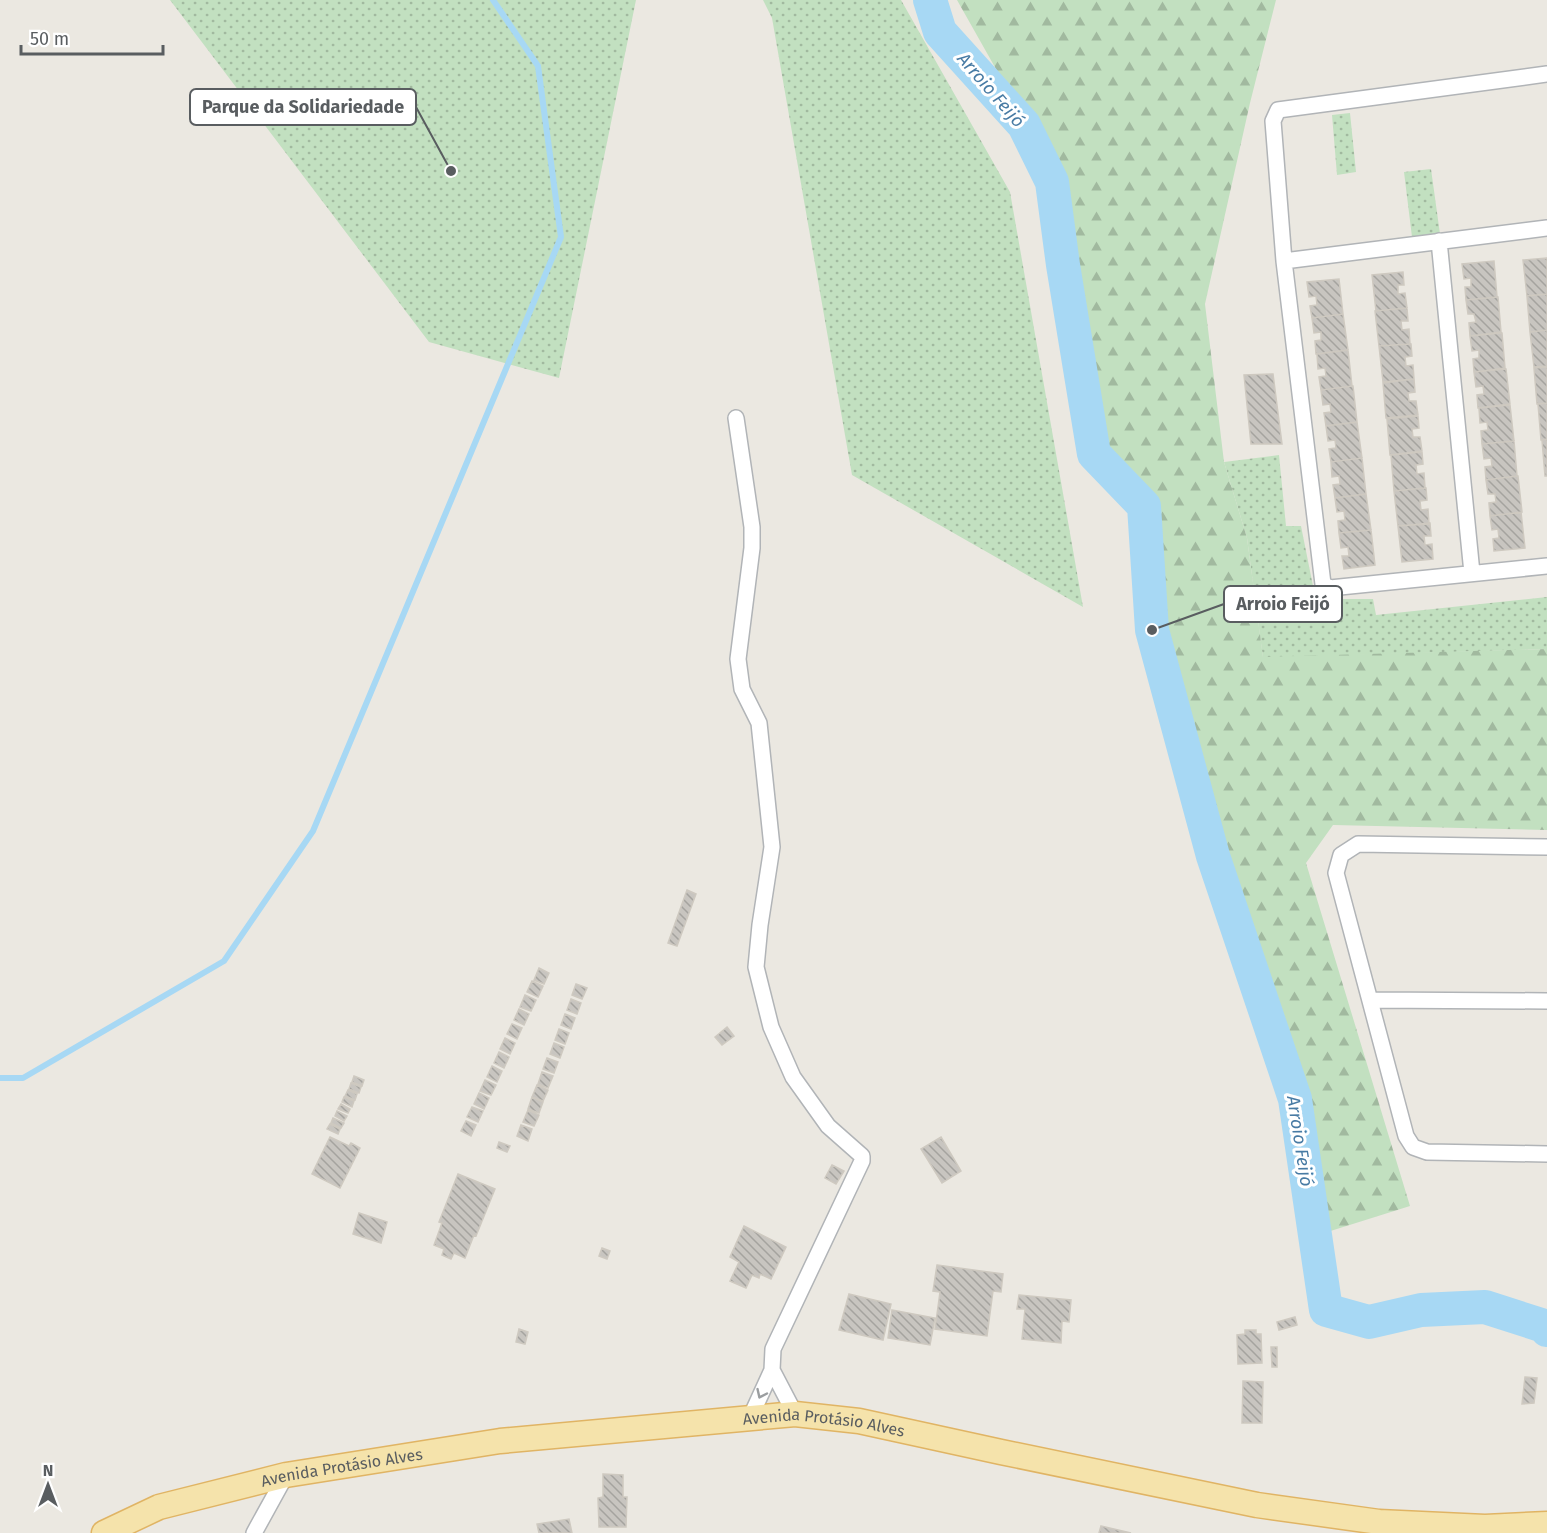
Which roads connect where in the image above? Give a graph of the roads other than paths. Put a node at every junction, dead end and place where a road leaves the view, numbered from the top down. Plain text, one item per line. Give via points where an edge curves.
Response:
1 (1547, 74) edge
2 (1547, 228) edge
3 (1440, 241) junction
4 (1284, 261) junction
5 (736, 418) dead end
6 (1547, 566) edge
7 (1472, 573) junction
8 (1547, 847) edge
9 (1370, 1000) junction
10 (1547, 1001) edge
11 (1547, 1154) edge
12 (772, 1370) junction
13 (795, 1414) junction
14 (750, 1418) junction
15 (286, 1475) junction
16 (1547, 1524) edge
17 (1379, 1528) edge
18 (104, 1533) edge
19 (254, 1533) edge

1 - 4 street via 1278,110 1273,121
2 - 3 street
3 - 4 street
3 - 7 street
4 - 7 street via 1323,584 1330,588
5 - 12 street via 752,527 738,659 742,689 759,723 772,847 756,967 771,1026 793,1077 828,1126 862,1156 773,1349
6 - 7 street
8 - 9 street via 1358,844 1341,855 1336,873
9 - 10 street
9 - 11 street via 1406,1136 1413,1147 1427,1152
12 - 13 street
12 -> 14 street
13 - 14 main road, Avenida Protásio Alves
13 - 17 main road, Avenida Protásio Alves via 859,1421
14 - 15 main road, Avenida Protásio Alves via 500,1441
15 - 18 main road, Avenida Protásio Alves via 159,1507
15 - 19 street
16 - 17 main road, Avenida Protásio Alves

